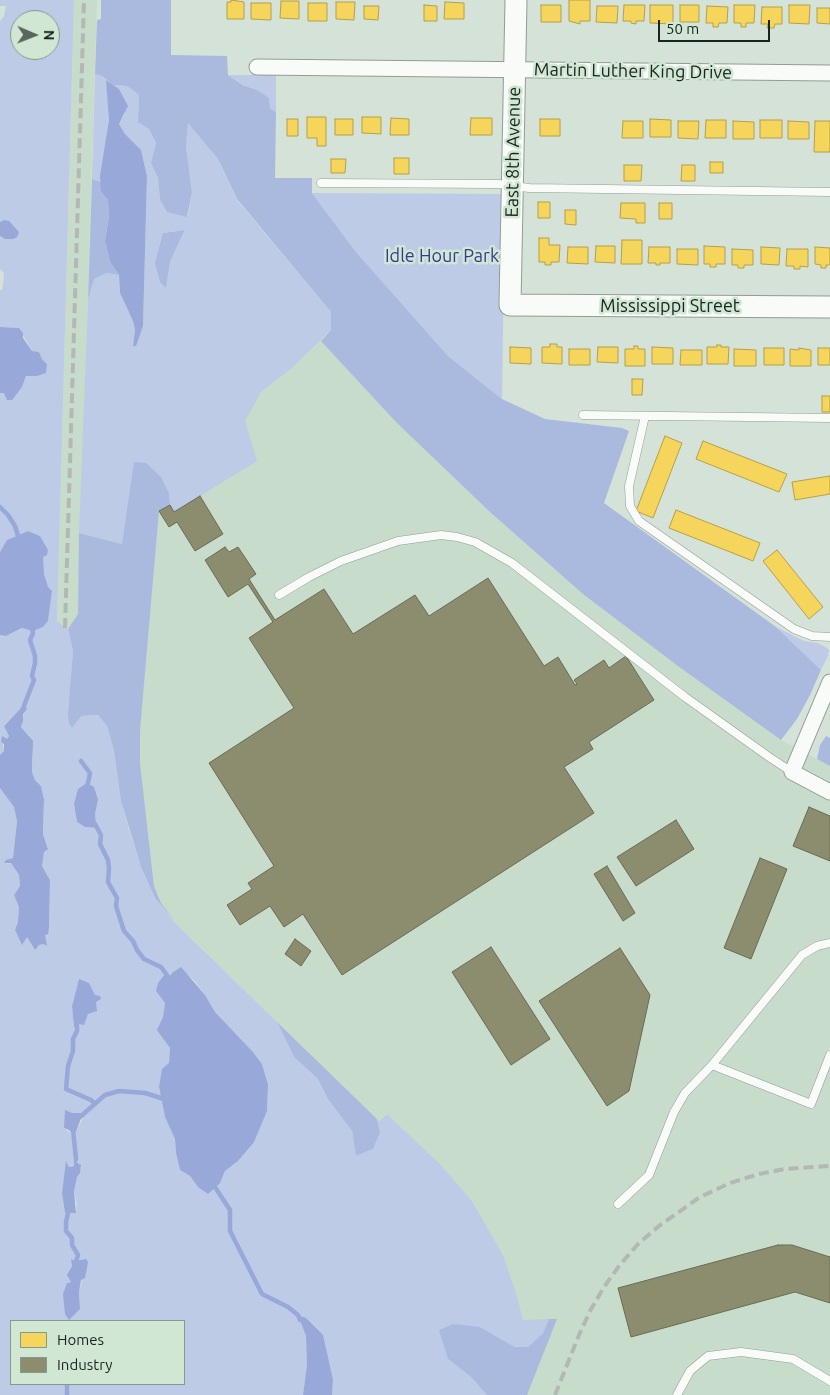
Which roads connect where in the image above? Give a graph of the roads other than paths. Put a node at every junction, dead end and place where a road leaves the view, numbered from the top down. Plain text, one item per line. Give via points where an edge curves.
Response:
1 (516, 0) edge
2 (257, 67) dead end
3 (514, 70) junction
4 (830, 73) edge
5 (321, 183) dead end
6 (512, 186) junction
7 (830, 192) edge
8 (510, 305) joint
9 (830, 307) edge
10 (583, 415) dead end
11 (645, 416) junction
12 (830, 418) edge
13 (279, 595) dead end
14 (830, 637) edge
15 (830, 682) edge
16 (792, 772) junction
17 (830, 792) edge
18 (830, 943) edge
19 (830, 1055) edge
20 (712, 1065) junction
21 (618, 1204) dead end
22 (830, 1381) edge
23 (677, 1395) edge

1 - 3 street, East 8th Avenue
2 - 3 street, Martin Luther King Drive
3 - 4 street, Martin Luther King Drive
3 - 6 street, East 8th Avenue
5 - 6 lane
6 - 7 lane
6 - 8 street, East 8th Avenue
8 - 9 street, Mississippi Street
10 - 11 lane
11 - 12 lane
11 - 14 lane via 629,486 630,506 639,521 794,629 812,636
13 - 16 lane via 342,561 398,540 441,535 475,542 518,567 686,697
15 - 16 street
16 - 17 street
18 - 20 lane via 802,955
19 - 20 lane via 811,1104
20 - 21 lane via 685,1093 674,1112 649,1175
22 - 23 lane via 793,1360 741,1352 708,1356 690,1371

